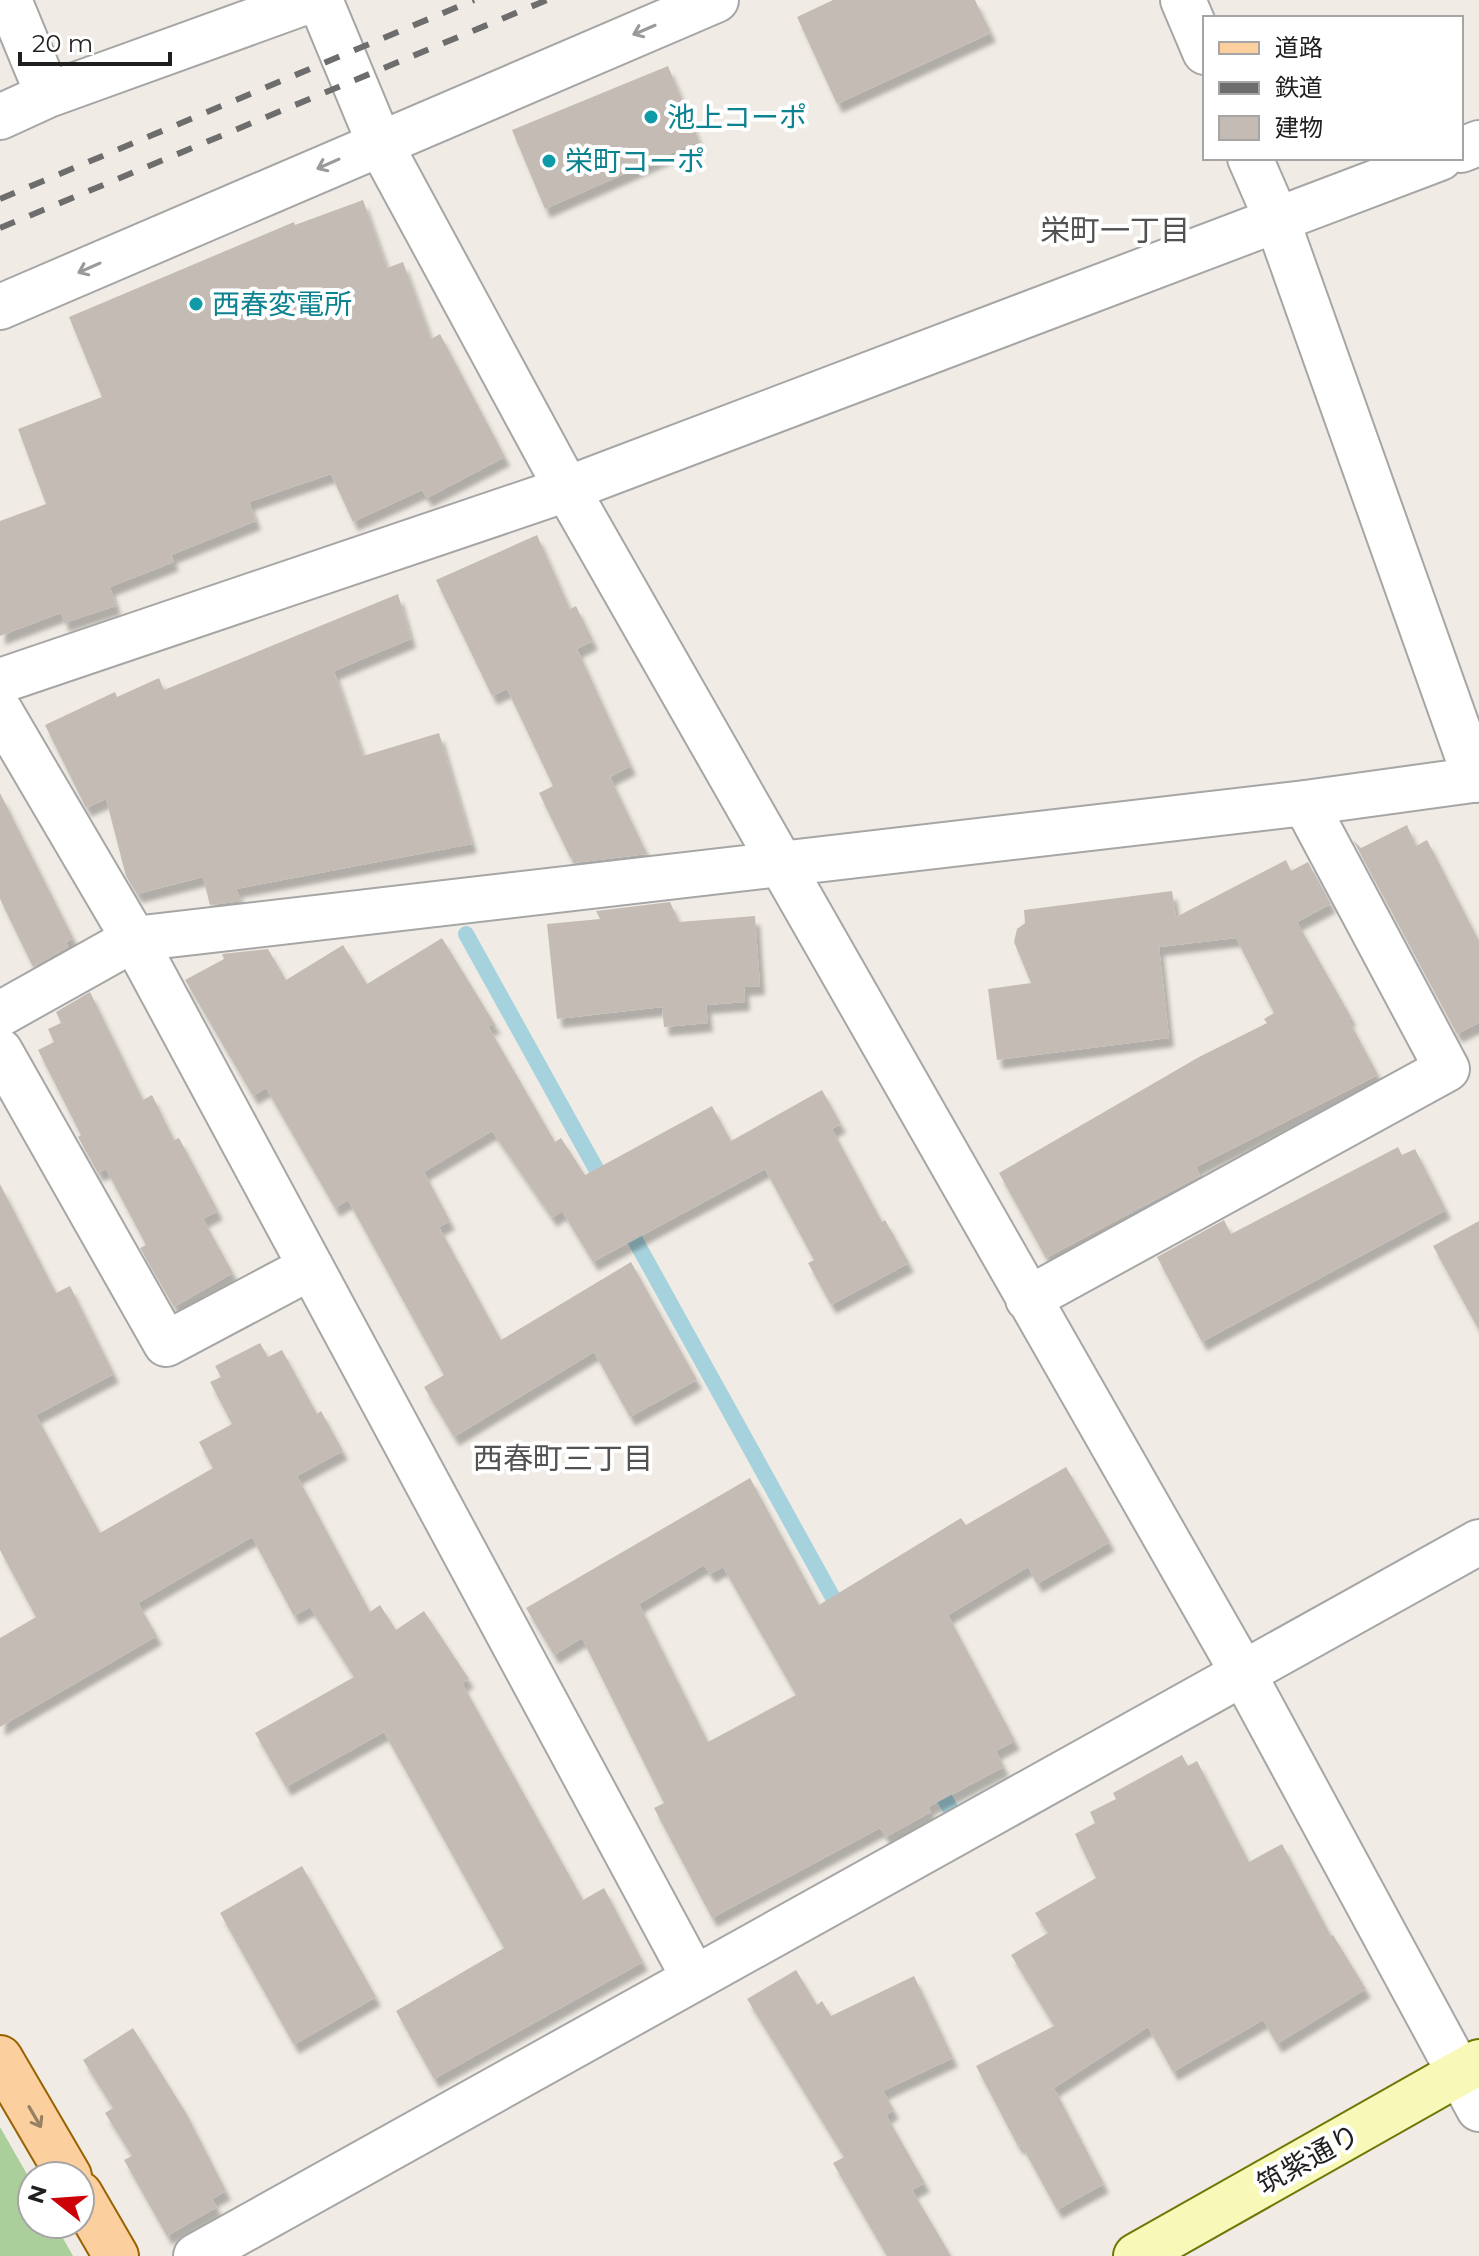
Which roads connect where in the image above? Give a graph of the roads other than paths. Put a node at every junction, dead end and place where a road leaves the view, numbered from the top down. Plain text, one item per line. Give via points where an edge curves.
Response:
1 (9, 0) edge
2 (311, 0) edge
3 (320, 0) edge
4 (716, 0) edge
5 (1183, 0) edge
6 (1203, 47) edge
7 (48, 95) junction
8 (0, 117) edge
9 (379, 142) junction
10 (1251, 160) edge
11 (1435, 160) edge
12 (1277, 220) junction
13 (0, 307) edge
14 (567, 489) junction
15 (0, 681) edge
16 (0, 711) edge
17 (1477, 780) edge
18 (1305, 803) junction
19 (778, 863) junction
20 (134, 939) junction
21 (0, 1014) edge
22 (0, 1051) edge
23 (311, 1267) junction
24 (1028, 1299) junction
25 (1479, 1542) edge
26 (1243, 1673) junction
27 (694, 1978) junction
28 (0, 2058) edge
29 (1472, 2082) edge
30 (60, 2160) edge
31 (96, 2222) edge
32 (116, 2256) edge
33 (196, 2256) edge
34 (1136, 2256) edge

1 - 7 street
2 - 7 street
3 - 9 street
4 -> 9 street
5 - 6 street
7 - 8 street
9 -> 13 street
9 - 14 street
10 - 12 street
11 - 12 street
12 - 14 street
12 - 17 street
14 - 15 street
14 - 19 street
16 - 20 street
17 - 18 street
18 - 19 street
18 - 24 street via 1447,1069
19 - 20 street
19 - 24 street
20 - 21 street
20 - 23 street
22 - 23 street via 166,1344
23 - 27 street
24 - 26 street
25 - 26 street
26 - 27 street
26 - 29 street
27 - 33 street
28 -> 30 main road
29 - 34 street, 筑紫通り
31 - 32 main road

